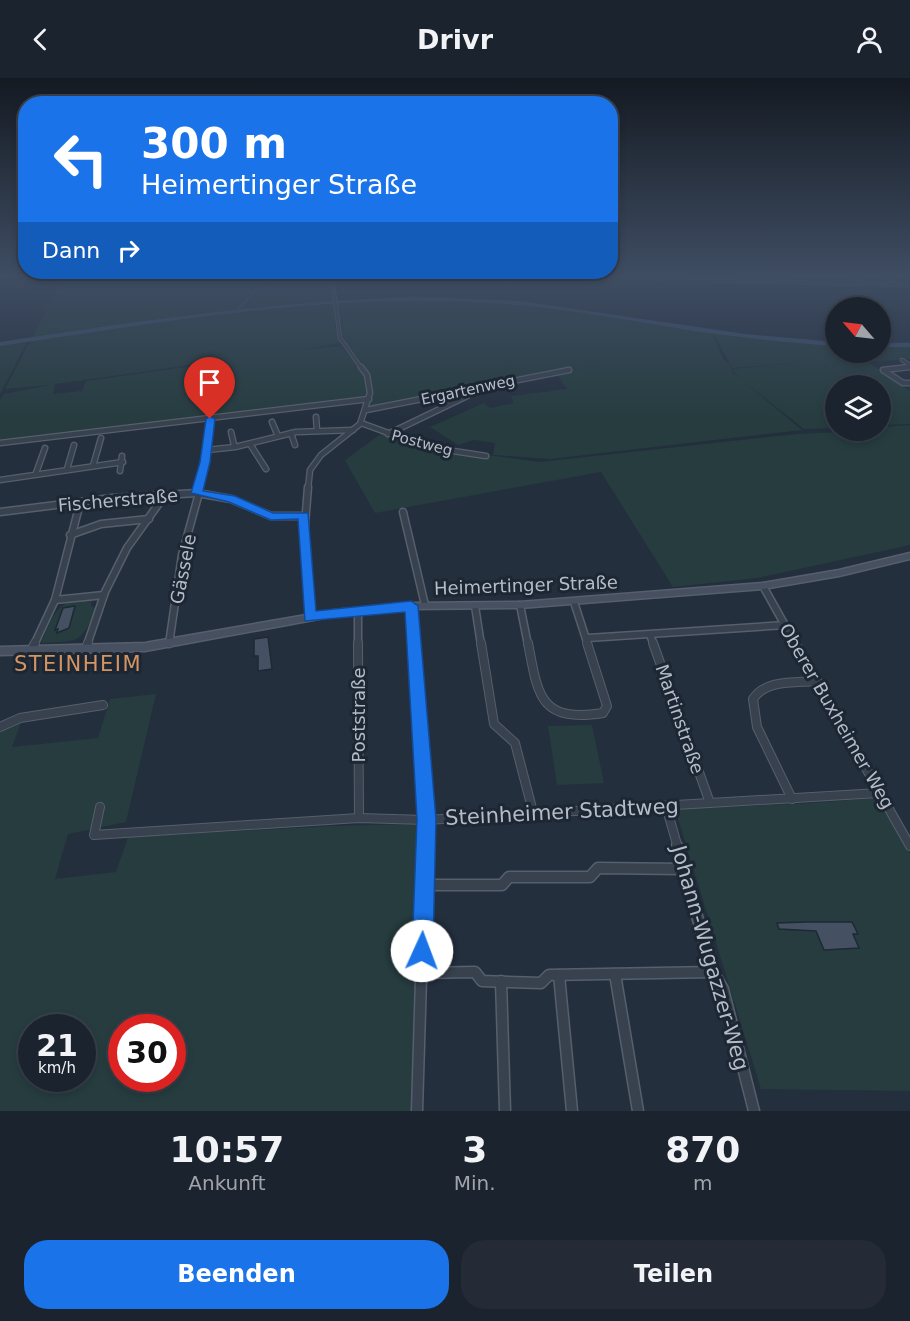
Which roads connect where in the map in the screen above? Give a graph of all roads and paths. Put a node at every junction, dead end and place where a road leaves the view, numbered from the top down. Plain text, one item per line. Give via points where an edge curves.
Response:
1 (338, 323) edge
2 (902, 360) dead end
3 (910, 366) edge
4 (569, 370) dead end
5 (910, 383) edge
6 (465, 390) junction
7 (369, 399) junction
8 (366, 410) junction
9 (316, 417) dead end
10 (210, 418) junction
11 (272, 422) dead end
12 (361, 423) junction
13 (353, 430) junction
14 (318, 431) junction
15 (231, 432) dead end
16 (291, 433) junction
17 (388, 434) junction
18 (279, 436) junction
19 (101, 438) dead end
20 (0, 443) edge
21 (250, 444) junction
22 (74, 445) dead end
23 (295, 445) dead end
24 (234, 446) junction
25 (45, 448) dead end
26 (207, 450) junction
27 (486, 456) dead end
28 (93, 466) junction
29 (67, 469) junction
30 (266, 469) dead end
31 (120, 471) dead end
32 (36, 473) junction
33 (0, 480) edge
34 (198, 493) junction
35 (165, 495) junction
36 (80, 503) junction
37 (0, 512) edge
38 (403, 512) dead end
39 (304, 516) junction
40 (150, 519) junction
41 (70, 535) junction
42 (910, 556) edge
43 (763, 586) junction
44 (104, 595) junction
45 (55, 600) junction
46 (574, 602) junction
47 (425, 605) junction
48 (520, 605) junction
49 (411, 606) junction
50 (475, 606) junction
51 (358, 611) junction
52 (310, 617) junction
53 (785, 625) junction
54 (651, 635) junction
55 (588, 638) junction
56 (169, 644) junction
57 (86, 649) junction
58 (0, 651) edge
59 (31, 651) junction
60 (817, 681) junction
61 (103, 705) dead end
62 (0, 727) edge
63 (879, 793) junction
64 (792, 799) junction
65 (710, 803) junction
66 (666, 806) junction
67 (100, 807) dead end
68 (533, 812) junction
69 (358, 818) junction
70 (426, 819) junction
71 (910, 846) edge
72 (683, 869) junction
73 (425, 885) junction
74 (713, 972) junction
75 (421, 973) junction
76 (615, 974) junction
77 (559, 975) junction
78 (501, 981) junction
79 (417, 1111) edge
80 (505, 1111) edge
81 (572, 1111) edge
82 (638, 1111) edge
83 (754, 1111) edge

1 - 7 street via 340,338 368,378
2 - 3 street
3 - 5 street via 884,370 903,383
4 - 6 street, Ergartenweg
6 - 8 street, Ergartenweg
6 - 17 street via 467,396
7 - 8 street
7 - 10 street
8 - 12 street
9 - 14 street
10 - 20 street
10 - 26 street, Gässele
11 - 18 street
12 - 13 street
12 - 17 street, Postweg
13 - 14 street
13 - 39 street via 312,466
14 - 16 street
15 - 24 street
16 - 18 street
16 - 23 street
17 - 27 street, Postweg via 436,449
18 - 21 street
19 - 28 street
21 - 24 street
21 - 30 street
22 - 29 street
24 - 26 street
25 - 32 street
26 - 34 street, Gässele
28 - 29 street
28 - 31 street via 122,459
29 - 32 street
32 - 33 street
34 - 35 street, Fischerstraße
34 - 39 street, Fischerstraße via 237,501 271,516
34 - 56 street, Gässele via 182,555
35 - 36 street, Fischerstraße
35 - 40 street
36 - 37 street, Fischerstraße
36 - 41 street
38 - 47 street
39 - 52 street
40 - 41 street via 101,524
40 - 44 street via 127,548
41 - 45 street
42 - 43 street, Heimertinger Straße
43 - 46 street, Heimertinger Straße
43 - 53 street, Oberer Buxheimer Weg
44 - 45 street
44 - 57 street
45 - 59 street
46 - 48 street, Heimertinger Straße
46 - 55 street
47 - 49 street, Heimertinger Straße
47 - 50 street, Heimertinger Straße
48 - 50 street, Heimertinger Straße
48 - 55 street via 537,691 543,703 556,712 606,711
49 - 51 street, Heimertinger Straße
49 - 70 street
50 - 68 street via 494,724 515,743
51 - 52 street, Heimertinger Straße
51 - 69 street, Poststraße
52 - 56 street, Heimertinger Straße
53 - 54 street
53 - 60 street, Oberer Buxheimer Weg
54 - 55 street
54 - 65 street, Martinstraße
56 - 57 street, Heimertinger Straße
57 - 59 street, Heimertinger Straße
58 - 59 street, Heimertinger Straße
60 - 63 street, Oberer Buxheimer Weg
60 - 64 street via 771,685 752,697 750,708 757,730
61 - 62 street via 20,718
63 - 64 street, Steinheimer Stadtweg
63 - 71 street, Oberer Buxheimer Weg
64 - 65 street, Steinheimer Stadtweg
65 - 66 street, Steinheimer Stadtweg
66 - 68 street, Steinheimer Stadtweg
66 - 72 street, Johann-Wugazzer-Weg
67 - 69 street, Steinheimer Stadtweg via 94,835
68 - 70 street, Steinheimer Stadtweg
69 - 70 street, Steinheimer Stadtweg
70 - 73 street
72 - 73 street via 598,868 590,877 509,876 502,885
72 - 74 street, Johann-Wugazzer-Weg
73 - 75 street
74 - 76 street
74 - 83 street, Johann-Wugazzer-Weg via 723,988
75 - 78 street via 476,972 482,981
75 - 79 street
76 - 77 street
76 - 82 street
77 - 78 street via 549,975 541,983
77 - 81 street
78 - 80 street

